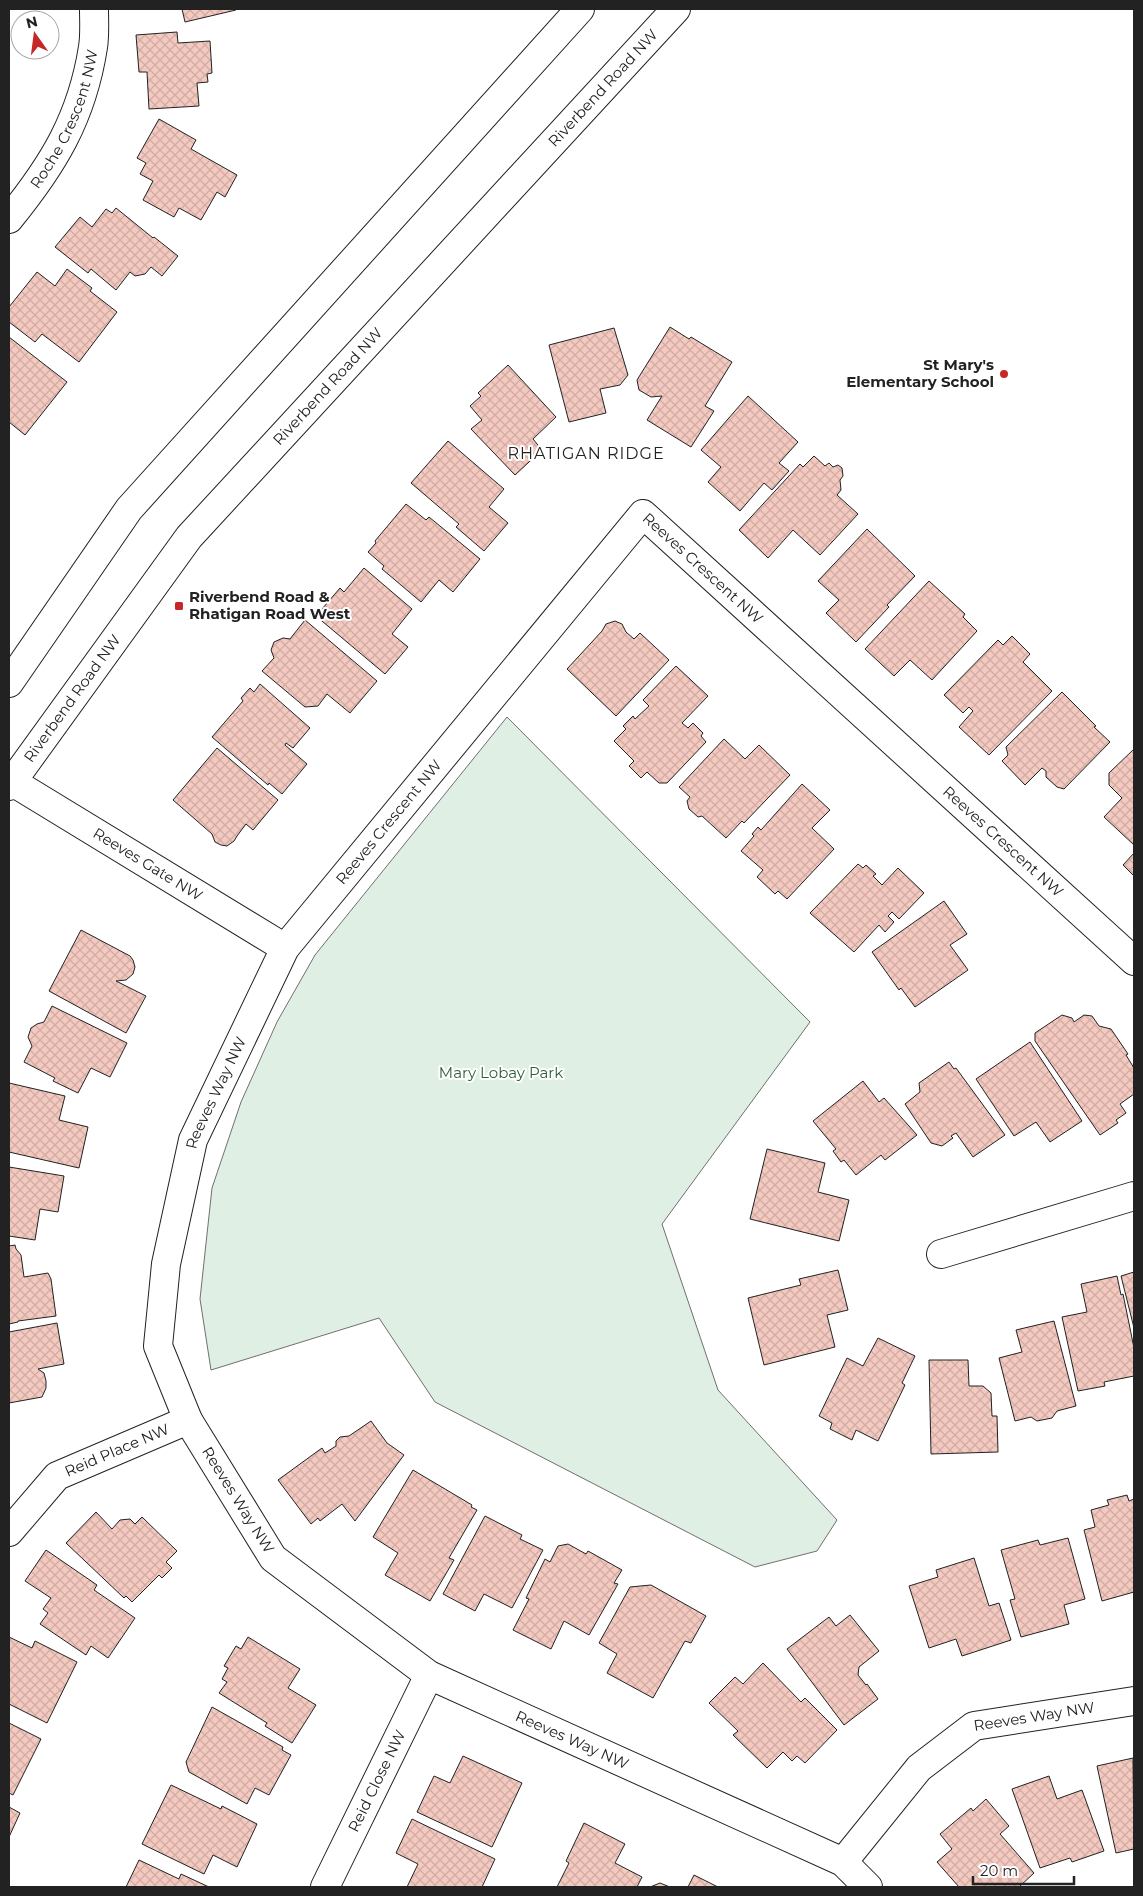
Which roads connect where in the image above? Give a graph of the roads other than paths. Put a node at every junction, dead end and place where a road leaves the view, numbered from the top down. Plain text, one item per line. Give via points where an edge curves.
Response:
1 (94, 9) edge
2 (580, 9) edge
3 (676, 9) edge
4 (9, 218) edge
5 (9, 683) edge
6 (10, 782) edge
7 (285, 948) junction
8 (1134, 961) edge
9 (1134, 1196) edge
10 (941, 1254) dead end
11 (188, 1420) junction
12 (9, 1532) edge
13 (429, 1676) junction
14 (1134, 1701) edge
15 (843, 1862) junction
16 (325, 1887) edge
17 (868, 1887) edge

1 - 4 street, Roche Crescent NW via 93,46 82,100 63,142 36,186
2 - 5 street via 129,510
3 - 6 street, Riverbend Road NW via 189,537
6 - 7 street, Reeves Gate NW
7 - 8 street, Reeves Crescent NW via 643,514
7 - 11 street, Reeves Way NW via 193,1140 166,1264 158,1346
9 - 10 street
11 - 12 street, Reid Place NW via 57,1476
11 - 13 street, Reeves Way NW via 273,1558
13 - 15 street, Reeves Way NW
13 - 16 street, Reid Close NW
14 - 15 street, Reeves Way NW via 974,1726 919,1768
15 - 17 street, Reeves Way NW

